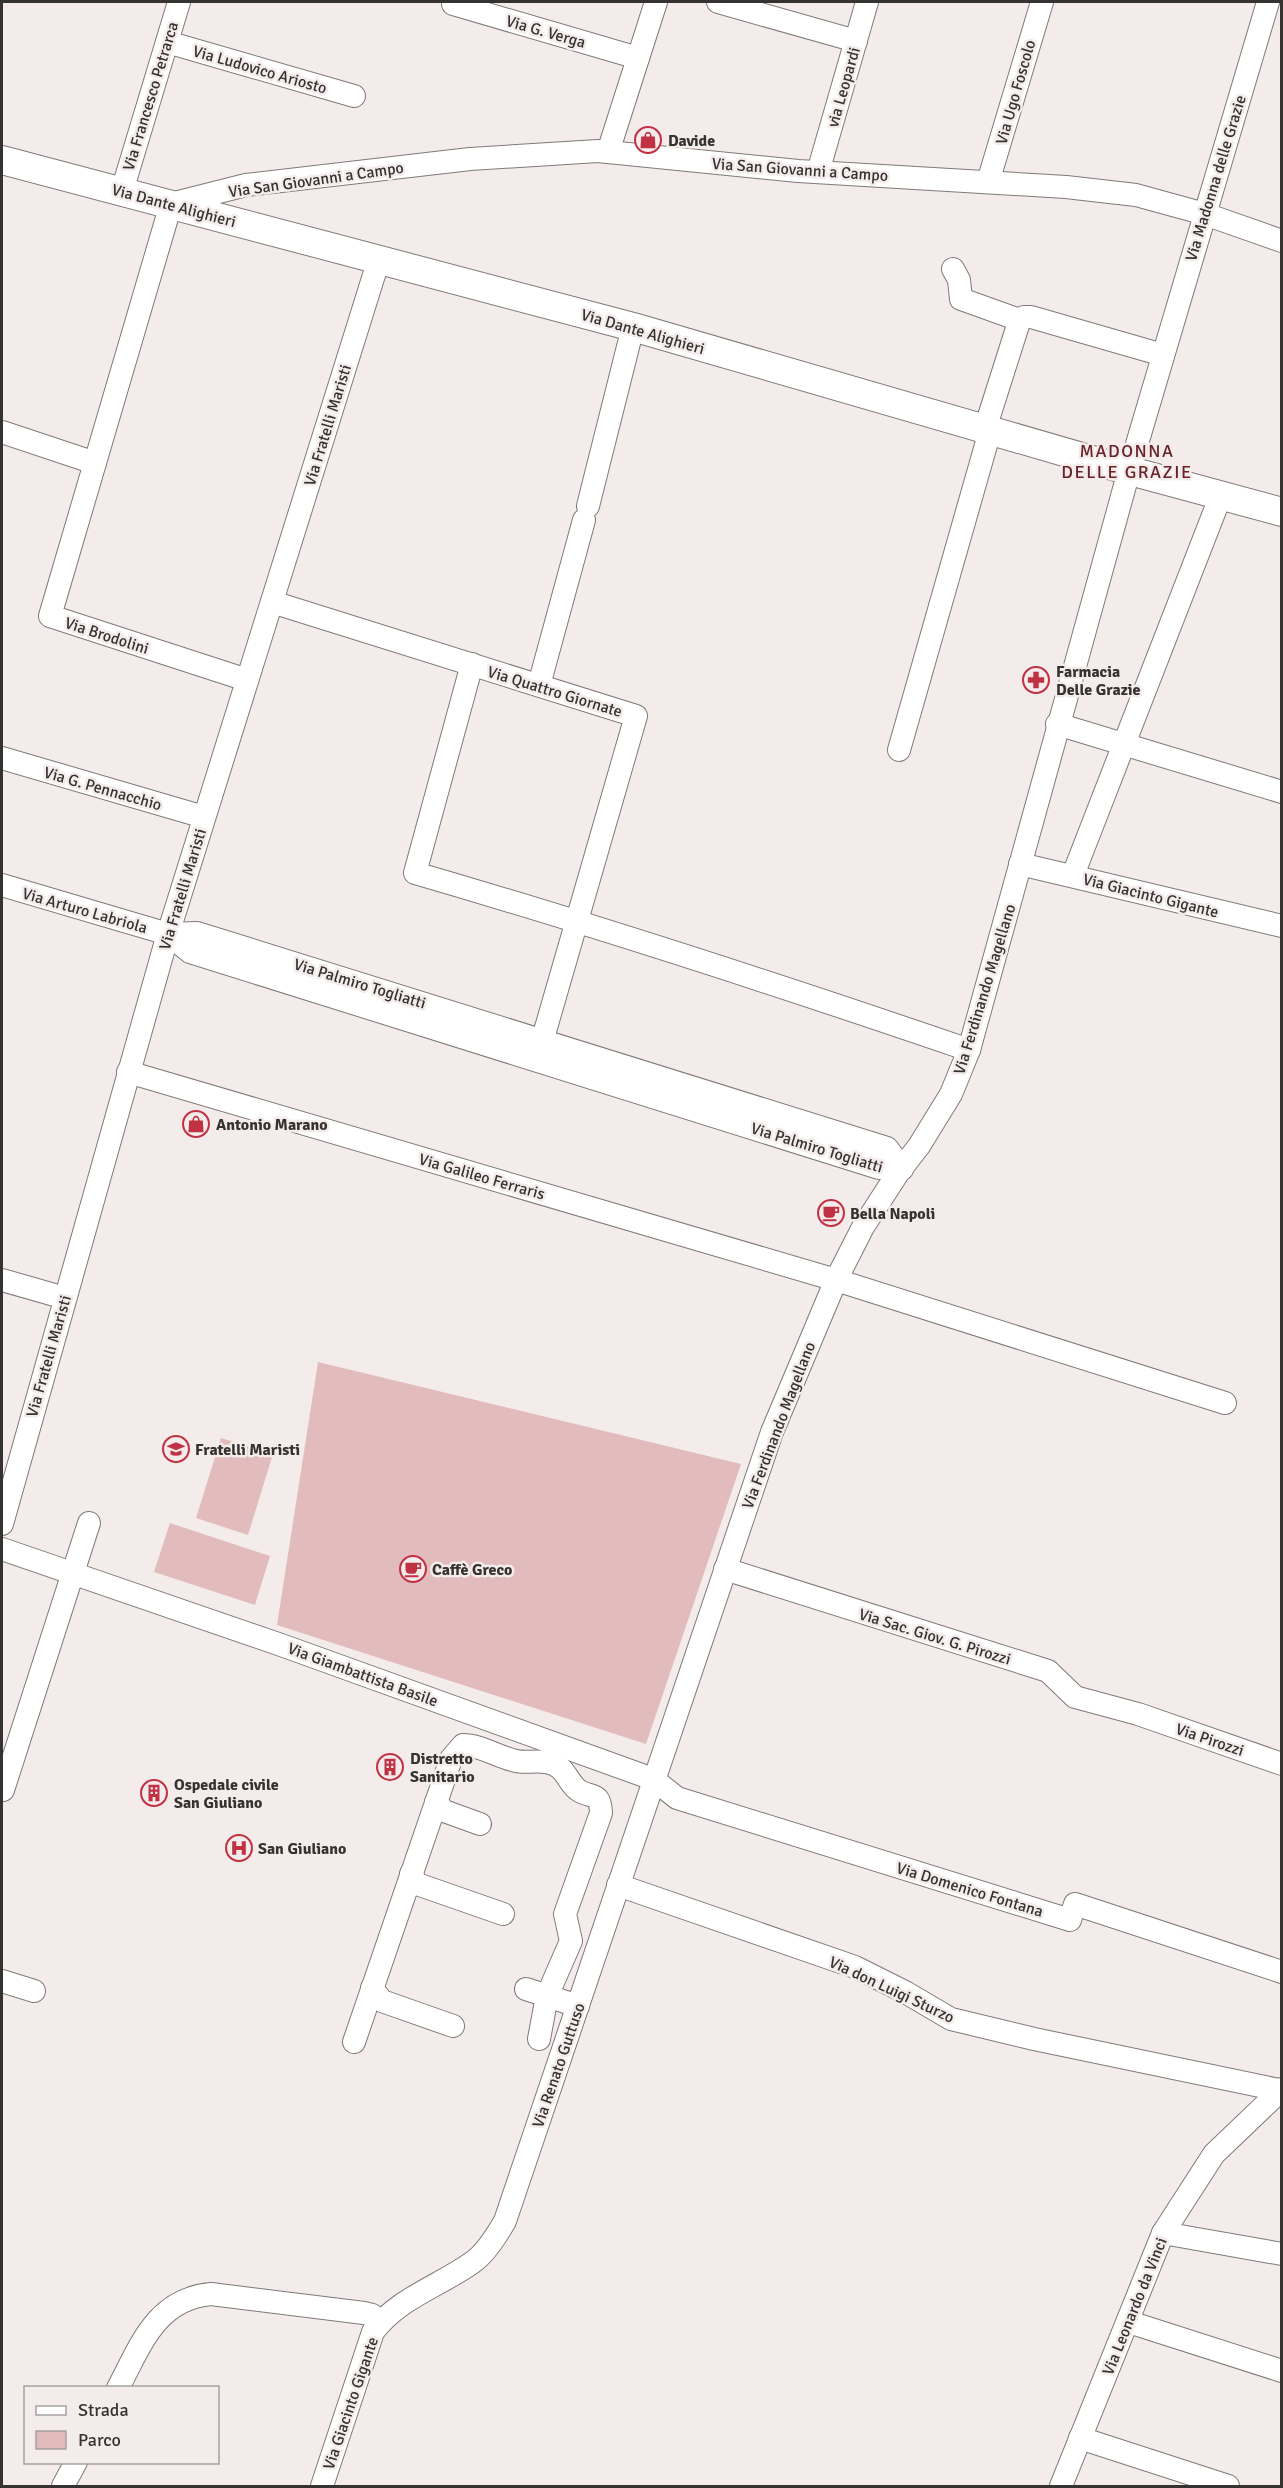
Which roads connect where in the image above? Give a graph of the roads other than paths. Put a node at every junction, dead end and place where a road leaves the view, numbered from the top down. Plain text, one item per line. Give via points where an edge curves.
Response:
1 (179, 2) edge
2 (656, 2) edge
3 (718, 2) edge
4 (867, 2) edge
5 (1042, 2) edge
6 (1268, 2) edge
7 (453, 4) dead end
8 (856, 41) junction
9 (167, 42) junction
10 (638, 58) junction
11 (354, 96) dead end
12 (608, 152) junction
13 (2, 160) edge
14 (818, 172) junction
15 (988, 182) junction
16 (122, 191) junction
17 (171, 204) junction
18 (1204, 214) junction
19 (1281, 241) edge
20 (379, 259) junction
21 (953, 269) dead end
22 (1018, 322) junction
23 (633, 327) junction
24 (1163, 355) junction
25 (987, 430) junction
26 (2, 432) edge
27 (94, 463) junction
28 (1129, 471) junction
29 (1221, 495) junction
30 (1281, 512) edge
31 (272, 602) junction
32 (472, 664) junction
33 (247, 680) junction
34 (539, 686) junction
35 (1057, 724) junction
36 (1124, 745) junction
37 (899, 750) dead end
38 (2, 758) edge
39 (1281, 792) edge
40 (204, 817) junction
41 (1020, 864) junction
42 (1073, 875) junction
43 (2, 885) edge
44 (578, 920) junction
45 (1281, 926) edge
46 (168, 934) junction
47 (540, 1049) junction
48 (969, 1050) junction
49 (129, 1072) junction
50 (902, 1169) junction
51 (2, 1280) edge
52 (836, 1281) junction
53 (65, 1298) junction
54 (1225, 1403) dead end
55 (89, 1523) dead end
56 (2, 1524) edge
57 (2, 1549) edge
58 (725, 1569) junction
59 (72, 1573) junction
60 (1138, 1714) joint
61 (547, 1752) junction
62 (1281, 1764) edge
63 (653, 1779) junction
64 (3, 1790) dead end
65 (436, 1802) junction
66 (480, 1824) dead end
67 (411, 1874) junction
68 (618, 1885) junction
69 (503, 1914) dead end
70 (1281, 1972) edge
71 (2, 1980) edge
72 (372, 1988) junction
73 (526, 1989) dead end
74 (34, 1991) dead end
75 (547, 1996) junction
76 (578, 2006) junction
77 (453, 2026) dead end
78 (538, 2039) dead end
79 (354, 2042) dead end
80 (1280, 2090) edge
81 (1163, 2234) junction
82 (1281, 2254) edge
83 (381, 2321) junction
84 (1129, 2322) junction
85 (1281, 2371) edge
86 (119, 2386) edge
87 (1080, 2438) junction
88 (75, 2464) edge
89 (63, 2487) edge
90 (322, 2487) edge
91 (1061, 2487) edge
92 (1228, 2487) edge

1 - 9 street, Via Francesco Petrarca
2 - 10 street
3 - 8 street
4 - 8 street, via Leopardi
5 - 15 street, Via Ugo Foscolo
6 - 18 street, Via Madonna delle Grazie
7 - 10 street, Via G. Verga
8 - 14 street, via Leopardi
9 - 11 street, Via Ludovico Ariosto
9 - 16 street, Via Francesco Petrarca
10 - 12 street
12 - 14 street, Via San Giovanni a Campo
12 - 17 street, Via San Giovanni a Campo via 470,159 246,185
13 - 16 main road, Via Dante Alighieri
14 - 15 street, Via San Giovanni a Campo
15 - 18 street, Via San Giovanni a Campo via 1136,195
16 - 17 main road, Via Dante Alighieri
17 - 20 main road, Via Dante Alighieri
17 - 27 street
18 - 19 street, Via San Giovanni a Campo
18 - 24 street, Via Madonna delle Grazie
20 - 23 main road, Via Dante Alighieri
20 - 31 street, Via Fratelli Maristi
21 - 22 street via 961,299
22 - 24 street via 1031,317
22 - 25 street
23 - 25 main road, Via Dante Alighieri
23 - 34 street
24 - 28 street, Via Madonna delle Grazie
25 - 28 main road, Via Dante Alighieri
25 - 37 street
26 - 27 street
27 - 33 street, Via Brodolini via 50,616
28 - 29 main road, Via Dante Alighieri
28 - 35 street, Via Ferdinando Magellano
29 - 30 main road, Via Dante Alighieri
29 - 36 street
31 - 32 street, Via Quattro Giornate
31 - 33 street, Via Fratelli Maristi
32 - 34 street, Via Quattro Giornate
32 - 44 street via 415,873
33 - 40 street, Via Fratelli Maristi
34 - 44 street, Via Quattro Giornate via 636,716
35 - 36 street
35 - 41 street, Via Ferdinando Magellano
36 - 39 street
36 - 42 street
38 - 40 street, Via G. Pennacchio
40 - 46 street, Via Fratelli Maristi
41 - 42 street, Via Giacinto Gigante
41 - 48 street, Via Ferdinando Magellano
42 - 45 street, Via Giacinto Gigante
43 - 46 street, Via Arturo Labriola
44 - 47 street, Via Quattro Giornate
44 - 48 street
46 - 47 street, Via Palmiro Togliatti via 190,952
46 - 49 street, Via Fratelli Maristi
47 - 50 street, Via Palmiro Togliatti via 879,1168
48 - 50 street, Via Ferdinando Magellano via 951,1094
49 - 52 street, Via Galileo Ferraris
49 - 53 street, Via Fratelli Maristi
50 - 52 street, Via Ferdinando Magellano via 863,1227
51 - 53 street
52 - 54 street, Via Galileo Ferraris
52 - 58 street, Via Ferdinando Magellano via 772,1432
53 - 56 street, Via Fratelli Maristi
55 - 59 street
57 - 59 street, Via Giambattista Basile
58 - 60 street, Via Sac. Giov. G. Pirozzi via 1048,1671 1075,1697
58 - 63 street, Via Ferdinando Magellano
59 - 61 street, Via Giambattista Basile via 284,1646
59 - 64 street
60 - 62 street, Via Pirozzi
61 - 63 street, Via Giambattista Basile
61 - 65 street via 536,1760 517,1761 463,1745 451,1759
61 - 75 street via 578,1790 601,1802 601,1813 565,1914 571,1941
63 - 68 street, Via Renato Guttuso
63 - 70 street, Via Domenico Fontana via 677,1798 1070,1920 1075,1904
65 - 66 street via 444,1811
65 - 67 street
67 - 69 street via 417,1884
67 - 72 street
68 - 76 street, Via Renato Guttuso
68 - 80 street, Via don Luigi Sturzo via 855,1968 951,2019
71 - 74 street
72 - 77 street via 382,2001
72 - 79 street
73 - 75 street
75 - 76 street
75 - 78 street
76 - 83 street, Via Renato Guttuso via 498,2234 475,2261
80 - 81 street, Via Leonardo da Vinci via 1214,2154
81 - 82 street
81 - 84 street, Via Leonardo da Vinci
83 - 86 street via 364,2313 211,2294 188,2297 162,2314
83 - 90 street, Via Giacinto Gigante via 368,2343
84 - 85 street
84 - 87 street, Via Leonardo da Vinci
87 - 91 street, Via Leonardo da Vinci
87 - 92 street
88 - 89 street

